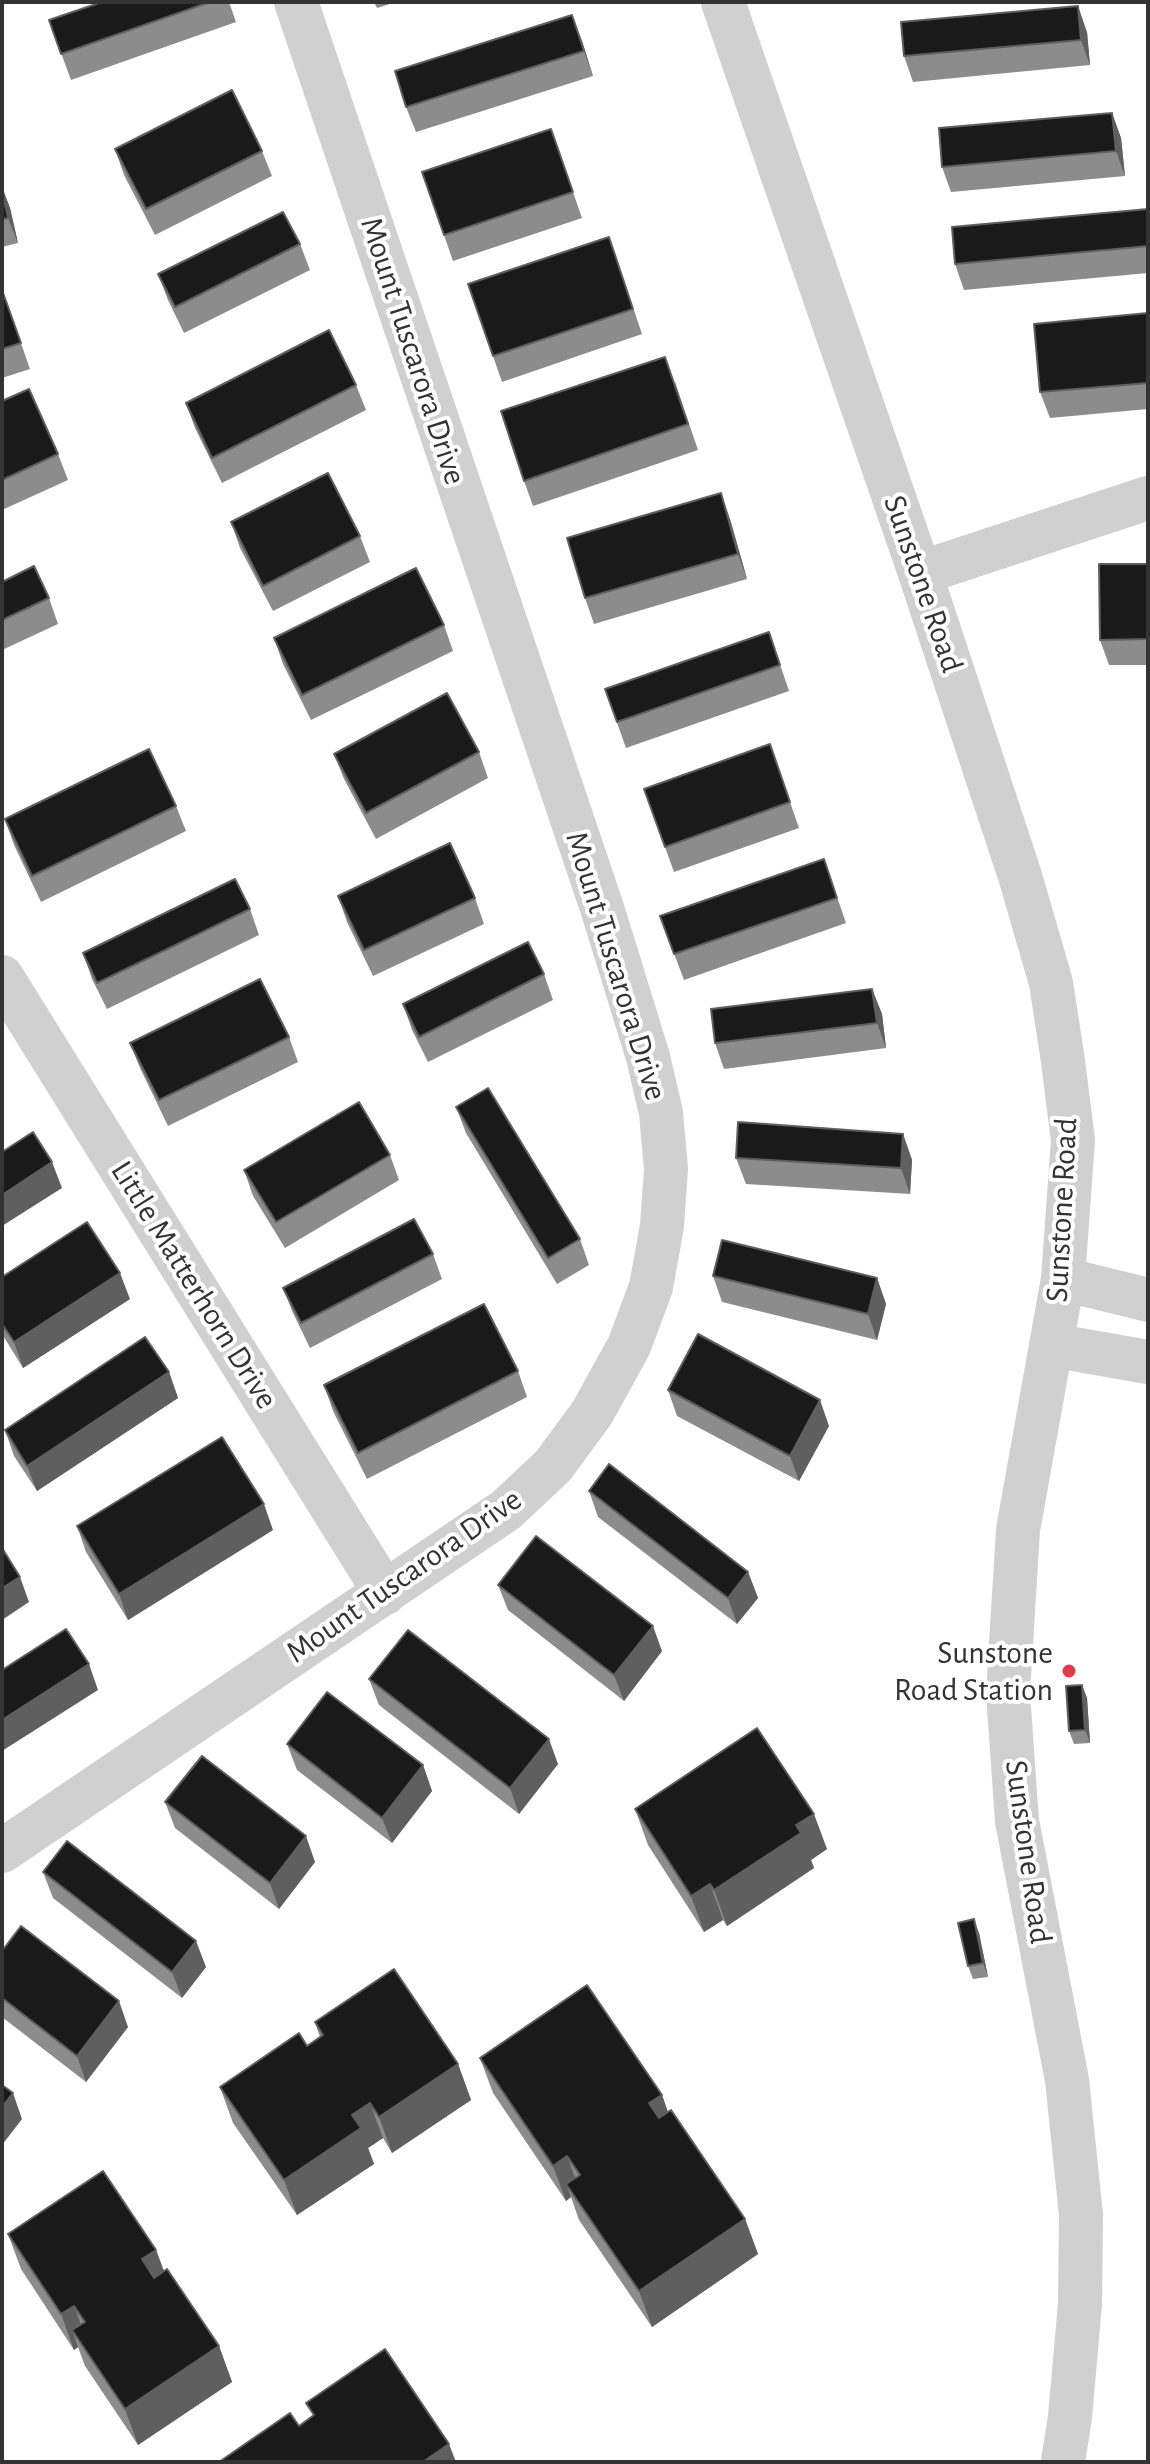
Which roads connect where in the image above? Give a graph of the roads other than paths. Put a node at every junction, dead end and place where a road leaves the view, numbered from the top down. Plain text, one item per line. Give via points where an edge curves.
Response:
1 (296, 2) edge
2 (723, 2) edge
3 (1148, 498) edge
4 (920, 573) junction
5 (2, 977) edge
6 (1063, 1279) junction
7 (1148, 1300) edge
8 (1051, 1345) junction
9 (1148, 1362) edge
10 (385, 1593) junction
11 (2, 1851) edge
12 (1063, 2462) edge

1 - 10 street, Mount Tuscarora Drive via 603,911 648,1057 666,1169 651,1287 629,1346 592,1413 553,1466 506,1510
2 - 4 street, Sunstone Road
3 - 4 street
4 - 6 street, Sunstone Road via 1051,983 1073,1140
5 - 10 street, Little Matterhorn Drive
6 - 7 street
6 - 8 street, Sunstone Road
8 - 9 street
8 - 12 street, Sunstone Road via 1018,1530 1008,1693 1017,1821 1067,2080 1081,2215 1080,2304
10 - 11 street, Mount Tuscarora Drive

